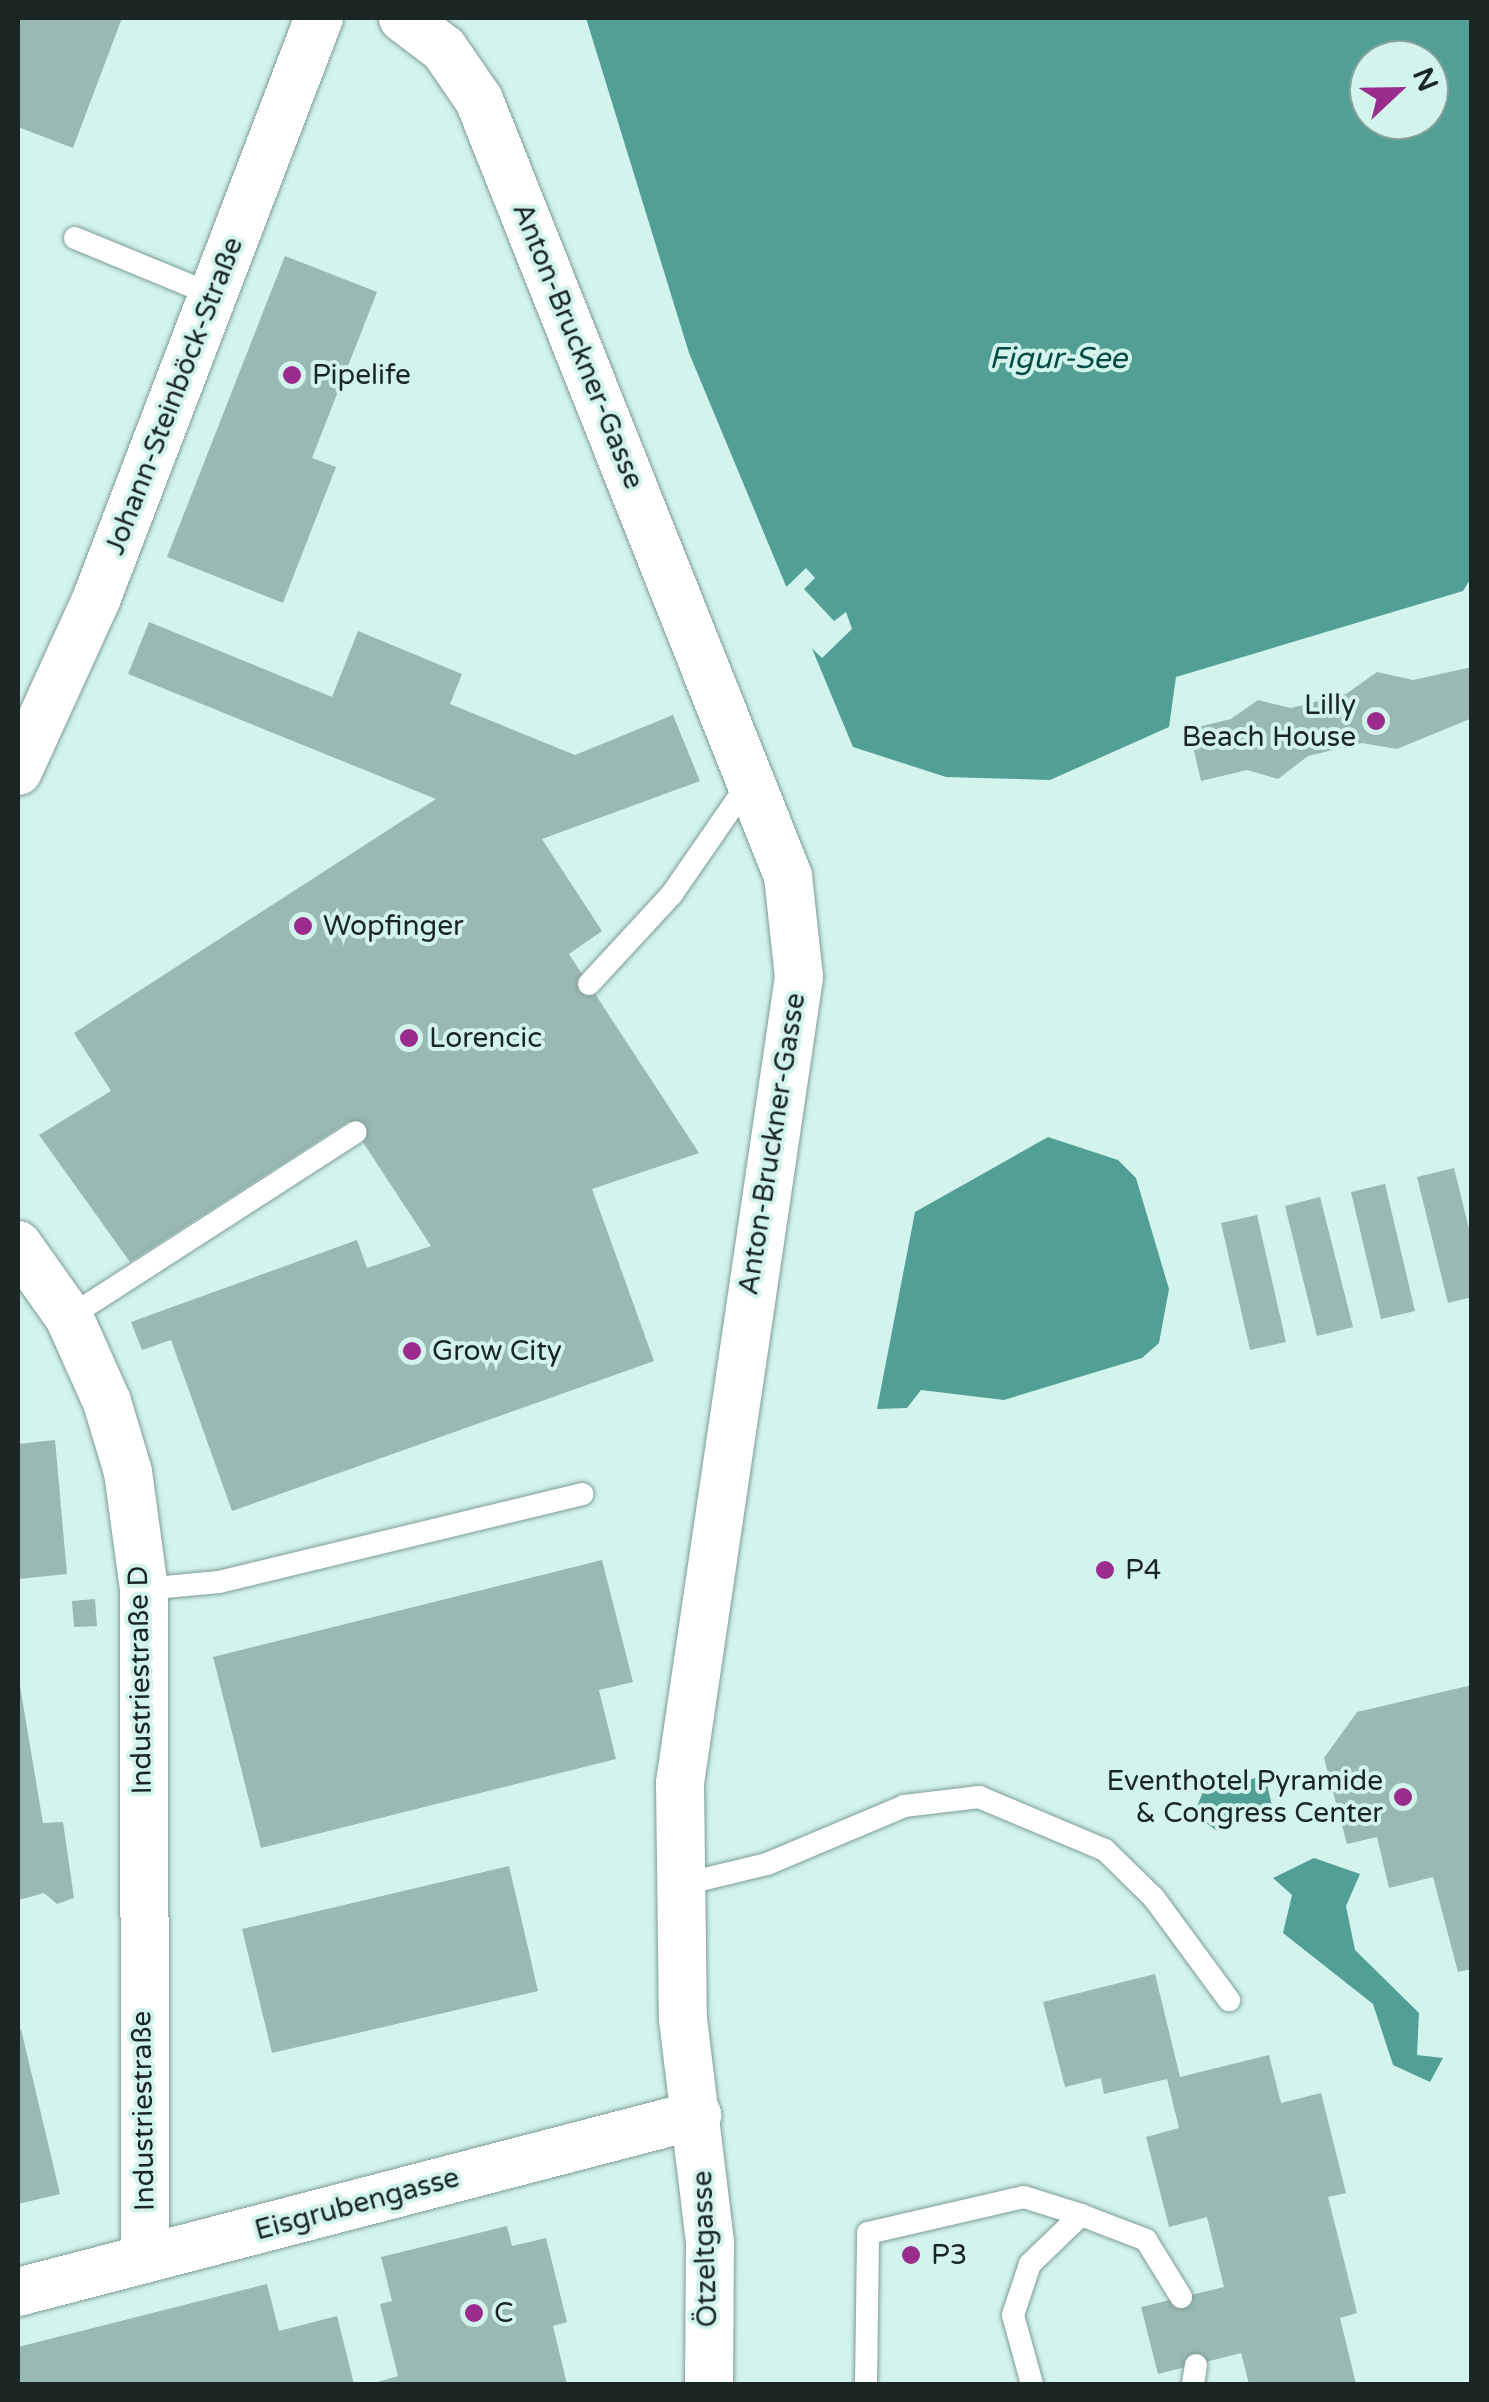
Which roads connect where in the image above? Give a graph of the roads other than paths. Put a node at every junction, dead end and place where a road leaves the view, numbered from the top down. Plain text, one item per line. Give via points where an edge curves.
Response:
1 (319, 18) edge
2 (404, 18) edge
3 (75, 238) dead end
4 (213, 295) junction
5 (18, 770) edge
6 (752, 778) junction
7 (589, 984) dead end
8 (356, 1132) dead end
9 (18, 1246) edge
10 (69, 1317) junction
11 (582, 1494) dead end
12 (144, 1588) junction
13 (680, 1885) junction
14 (141, 1964) joint
15 (1230, 2000) dead end
16 (697, 2114) junction
17 (1081, 2214) junction
18 (145, 2259) junction
19 (18, 2292) edge
20 (1181, 2297) dead end
21 (709, 2384) edge
22 (866, 2384) edge
23 (1032, 2384) edge

1 - 4 street, Johann-Steinböck-Straße
2 - 6 street, Anton-Bruckner-Gasse via 444,48 479,100
3 - 4 lane
4 - 5 street, Johann-Steinböck-Straße via 96,600
6 - 7 lane via 672,894
6 - 13 street, Anton-Bruckner-Gasse via 788,876 799,977 687,1698
8 - 10 lane
9 - 10 street, Industriestraße D
10 - 12 street, Industriestraße D via 128,1472
11 - 12 lane via 219,1582
12 - 14 street, Industriestraße D
13 - 15 lane via 768,1864 904,1806 979,1797 1105,1850 1154,1898
13 - 16 street, Anton-Bruckner-Gasse via 683,2019
14 - 18 street, Industriestraße
16 - 18 street, Eisgrubengasse
16 - 21 street, Ötzeltgasse
17 - 20 lane via 1146,2240
17 - 22 lane via 1024,2197 868,2233
17 - 23 lane via 1030,2264 1013,2315
18 - 19 street, Eisgrubengasse

